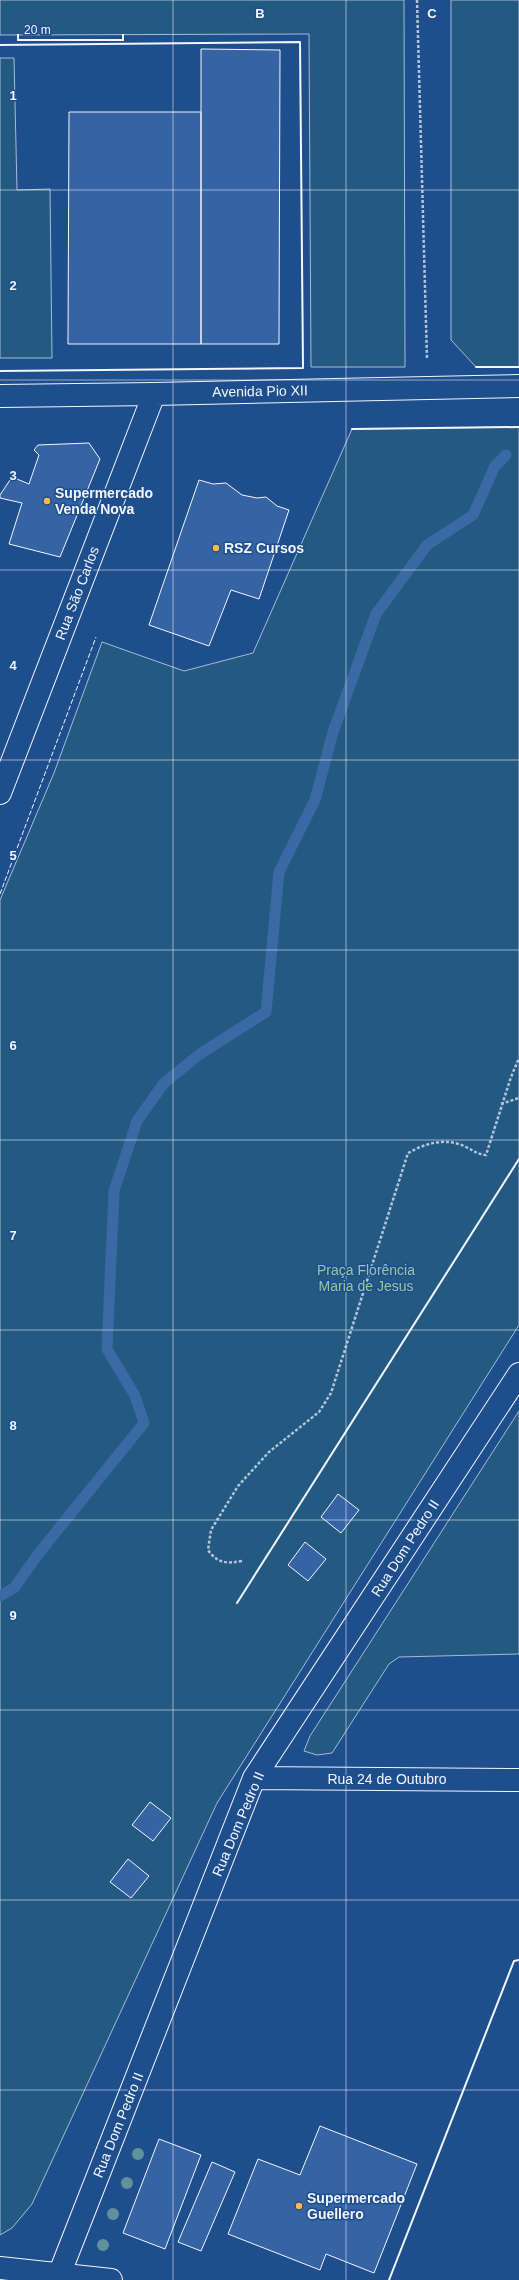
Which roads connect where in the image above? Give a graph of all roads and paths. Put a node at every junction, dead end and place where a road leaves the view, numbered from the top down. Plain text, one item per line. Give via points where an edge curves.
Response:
1 (417, 0) edge
2 (519, 386) edge
3 (428, 387) junction
4 (154, 394) junction
5 (0, 396) edge
6 (0, 793) edge
7 (519, 1058) edge
8 (519, 1098) edge
9 (501, 1104) junction
10 (519, 1374) edge
11 (242, 1561) dead end
12 (254, 1778) junction
13 (519, 1780) edge
14 (0, 2268) edge
15 (59, 2275) junction
16 (111, 2280) edge

1 - 3 path
2 - 3 street, Avenida Pio XII
3 - 4 street, Avenida Pio XII
4 - 5 street, Avenida Pio XII
4 - 6 street, Rua São Carlos
7 - 9 path
8 - 9 path
9 - 11 path via 486,1155 476,1154 455,1142 423,1145 408,1153 331,1393 319,1412 269,1452 238,1486 211,1530 208,1550 215,1559 227,1563
10 - 12 street, Rua Dom Pedro II
12 - 13 street, Rua 24 de Outubro
12 - 15 street, Rua Dom Pedro II
14 - 15 street
15 - 16 street

